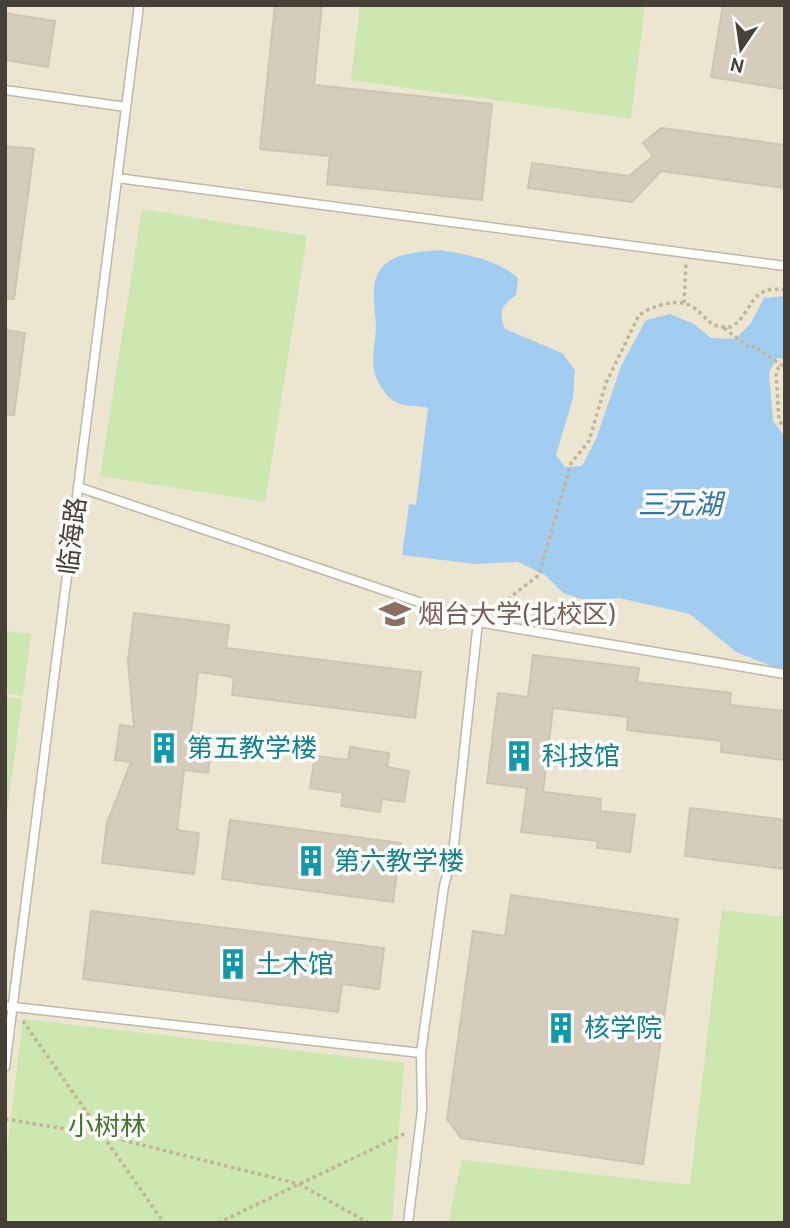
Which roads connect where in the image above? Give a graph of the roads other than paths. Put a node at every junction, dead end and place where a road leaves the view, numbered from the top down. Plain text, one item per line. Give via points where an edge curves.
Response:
1 (139, 5) edge
2 (5, 90) edge
3 (126, 107) junction
4 (117, 178) junction
5 (785, 266) edge
6 (78, 487) junction
7 (478, 622) junction
8 (785, 674) edge
9 (9, 1007) edge
10 (421, 1053) junction
11 (5, 1067) edge
12 (408, 1223) edge

1 - 3 lane, 临海路
2 - 3 lane
3 - 4 lane, 临海路
4 - 5 lane
4 - 6 lane, 临海路
6 - 7 lane
6 - 9 lane, 临海路
7 - 8 lane
7 - 10 lane via 453,854 444,886
9 - 10 lane
9 - 11 lane, 临海路
10 - 12 lane via 422,1110

